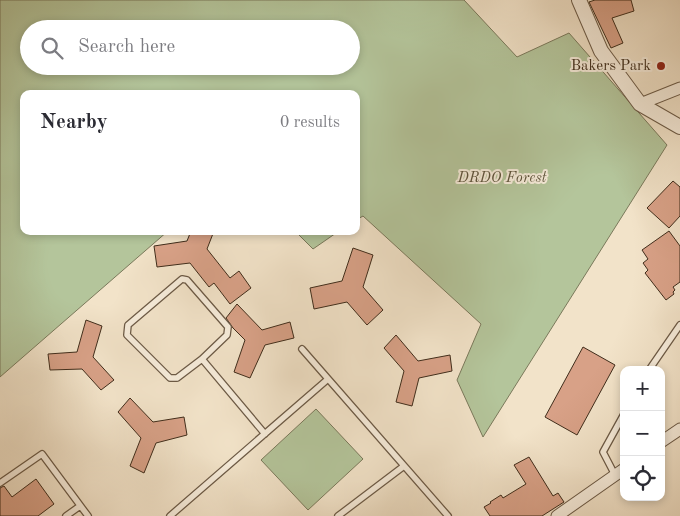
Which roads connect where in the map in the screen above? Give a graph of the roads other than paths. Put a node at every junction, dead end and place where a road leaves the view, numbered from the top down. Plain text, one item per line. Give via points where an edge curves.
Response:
1 (579, 0) edge
2 (680, 88) edge
3 (640, 104) junction
4 (680, 126) edge
5 (680, 325) edge
6 (302, 349) dead end
7 (202, 358) junction
8 (652, 366) edge
9 (328, 379) junction
10 (620, 421) edge
11 (680, 429) edge
12 (265, 434) junction
13 (665, 439) edge
14 (404, 466) junction
15 (619, 472) edge
16 (0, 483) edge
17 (80, 506) junction
18 (66, 516) edge
19 (88, 516) edge
20 (170, 516) edge
21 (338, 516) edge
22 (448, 516) edge
23 (557, 516) edge

1 - 3 street via 601,51
2 - 3 street
3 - 4 street
5 - 8 lane
6 - 9 lane
7 - 7 lane via 177,378 170,378 127,335 128,325 182,280 187,280 228,327 228,335
7 - 12 lane
9 - 12 lane
9 - 14 lane
10 - 15 lane via 602,452
11 - 13 street
12 - 20 lane
14 - 21 lane
14 - 22 lane
15 - 23 street
16 - 17 lane via 42,454
17 - 18 lane
17 - 19 lane

